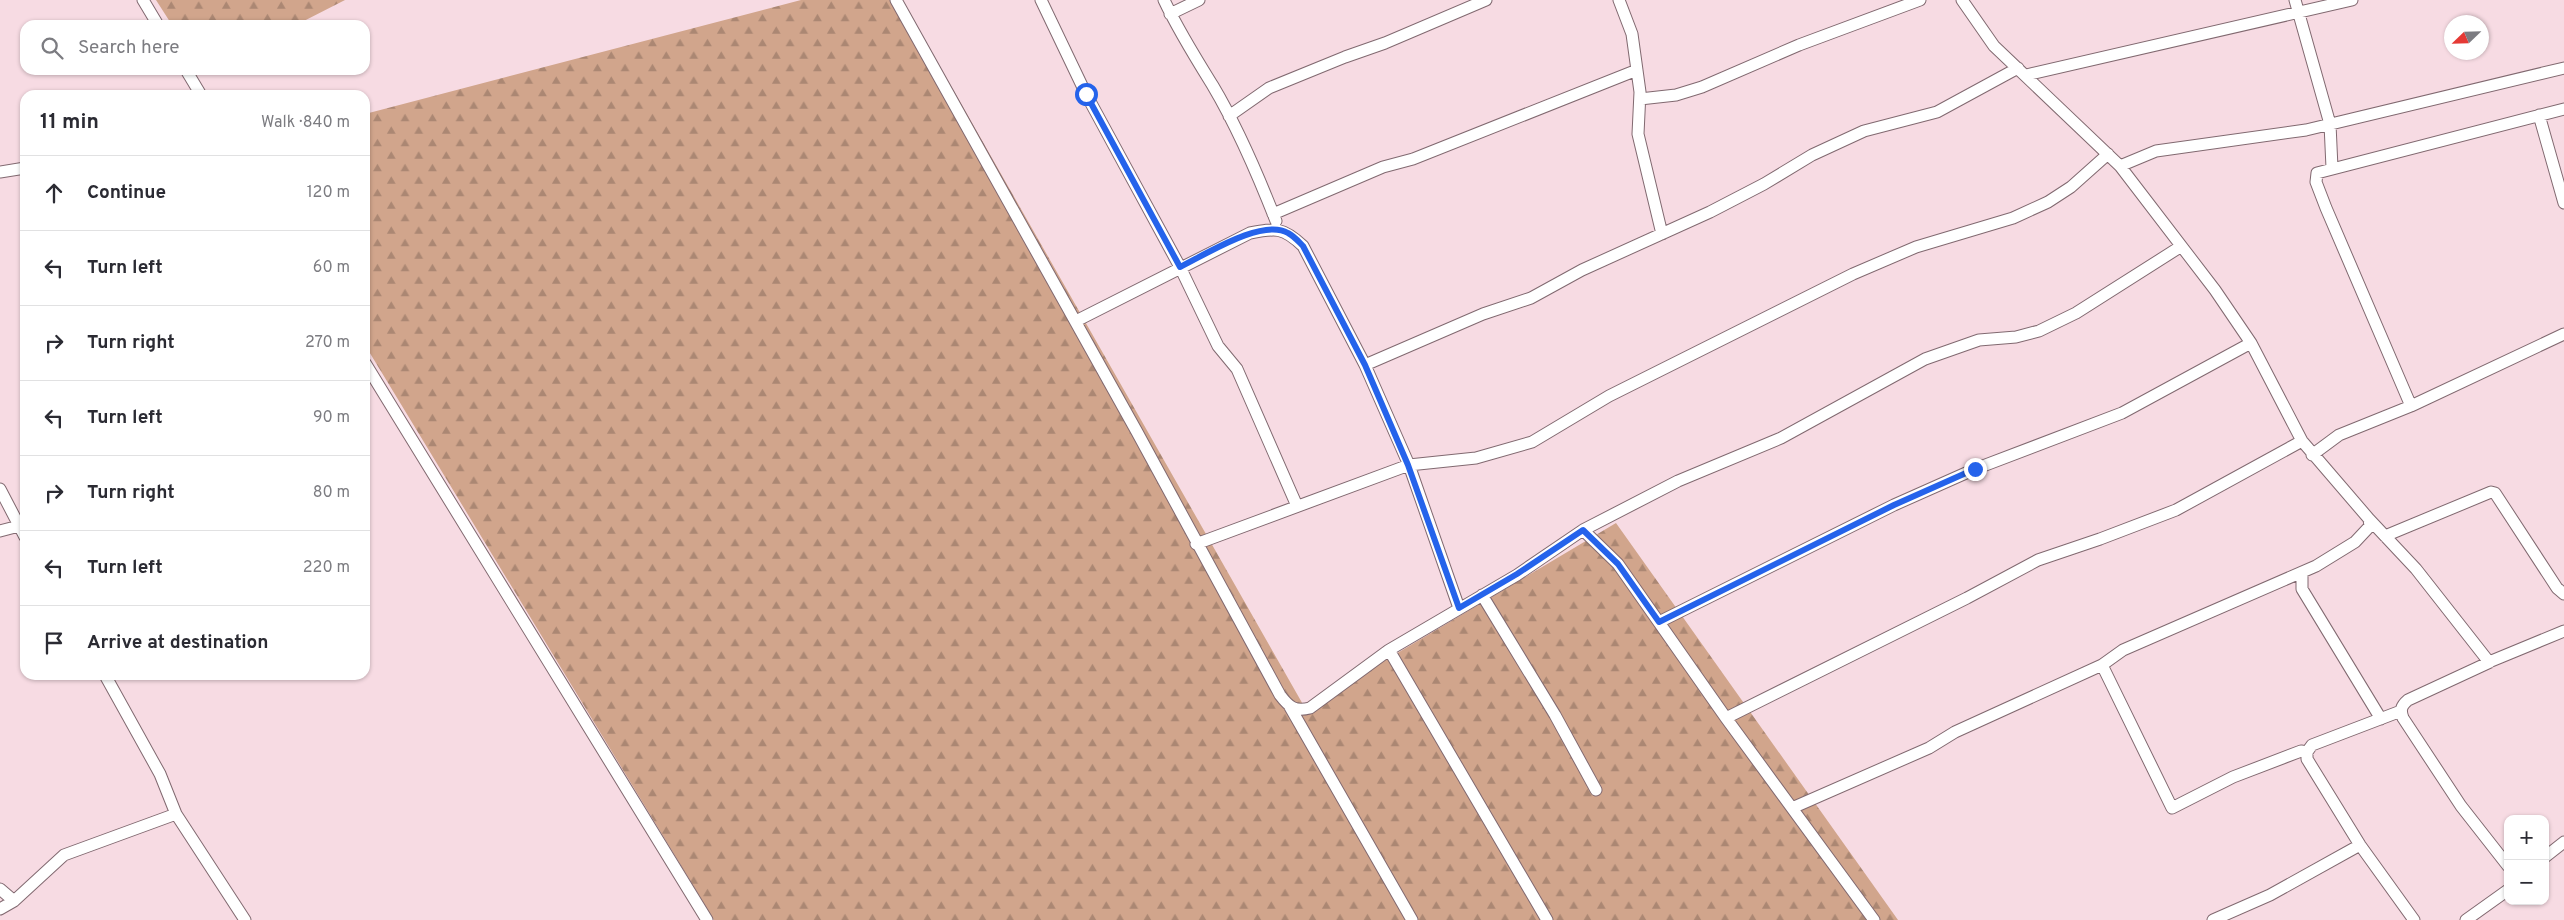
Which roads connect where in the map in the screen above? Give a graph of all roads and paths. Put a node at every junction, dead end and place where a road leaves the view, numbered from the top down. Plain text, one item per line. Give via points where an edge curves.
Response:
1 (143, 0) edge
2 (896, 0) edge
3 (1041, 0) edge
4 (1164, 0) edge
5 (1199, 0) edge
6 (1486, 0) edge
7 (1620, 0) edge
8 (1920, 0) edge
9 (1962, 0) edge
10 (2296, 0) edge
11 (2352, 0) edge
12 (2299, 13) junction
13 (1170, 14) junction
14 (155, 20) edge
15 (2564, 68) edge
16 (1637, 70) junction
17 (2022, 71) junction
18 (189, 75) edge
19 (198, 90) edge
20 (1640, 99) junction
21 (2564, 109) edge
22 (2539, 115) junction
23 (1229, 116) junction
24 (2330, 124) junction
25 (2108, 154) junction
26 (2120, 166) junction
27 (2332, 168) junction
28 (20, 169) edge
29 (0, 172) edge
30 (2564, 203) edge
31 (1273, 214) junction
32 (1279, 230) junction
33 (1662, 234) junction
34 (2180, 247) junction
35 (1180, 267) junction
36 (1076, 321) junction
37 (2564, 334) edge
38 (2251, 343) junction
39 (1365, 365) junction
40 (370, 371) edge
41 (2412, 406) junction
42 (2302, 440) junction
43 (2312, 455) junction
44 (1408, 465) junction
45 (0, 489) edge
46 (1297, 506) junction
47 (2369, 519) junction
48 (18, 526) junction
49 (20, 529) edge
50 (1583, 530) junction
51 (0, 532) edge
52 (2385, 536) junction
53 (1196, 544) junction
54 (2302, 573) junction
55 (2564, 594) edge
56 (1482, 595) junction
57 (1459, 608) junction
58 (1659, 622) junction
59 (2564, 631) edge
60 (1389, 650) junction
61 (2490, 662) junction
62 (2102, 665) junction
63 (108, 680) edge
64 (1290, 707) junction
65 (2401, 711) junction
66 (1726, 718) junction
67 (2381, 719) junction
68 (2307, 752) junction
69 (1596, 790) dead end
70 (1792, 808) junction
71 (176, 814) junction
72 (2360, 845) junction
73 (2562, 845) edge
74 (2549, 855) edge
75 (2504, 861) edge
76 (0, 889) edge
77 (2504, 893) edge
78 (14, 901) junction
79 (0, 909) edge
80 (245, 920) edge
81 (707, 920) edge
82 (1412, 920) edge
83 (1547, 920) edge
84 (1874, 920) edge
85 (2213, 920) edge
86 (2414, 920) edge
87 (2466, 920) edge

1 - 14 street
2 - 36 street
3 - 35 street via 1086,94
4 - 13 street
5 - 13 street
6 - 23 street via 1385,44 1345,56 1269,88
7 - 16 street via 1632,34
8 - 20 street via 1791,48 1702,87 1676,95
9 - 17 street via 1994,46
10 - 12 street
11 - 12 street
12 - 17 street
12 - 24 street
13 - 23 street
15 - 24 street
16 - 20 street
16 - 31 street via 1413,159 1383,167
17 - 25 street
17 - 33 street via 1937,112 1864,132 1812,155 1764,184
18 - 19 street
20 - 33 street via 1638,134
21 - 22 street
22 - 27 street
22 - 30 street
23 - 31 street
24 - 26 street via 2156,151
24 - 27 street
25 - 26 street
25 - 44 street via 2071,187 2048,202 2013,218 1916,247 1852,274 1609,396 1532,442 1476,458
26 - 34 street
27 - 41 street via 2318,173 2316,182
28 - 29 street
31 - 32 street
32 - 35 street via 1250,233
32 - 39 street via 1289,233 1303,246
33 - 39 street via 1582,270 1531,298 1483,314
34 - 38 street
34 - 50 street via 2076,313 2040,331 1978,340 1925,358 1781,438 1678,481
35 - 36 street
35 - 46 street via 1218,346 1237,369
36 - 53 street
37 - 41 street
38 - 42 street
38 - 58 street via 2122,414 1975,469 1894,505
39 - 44 street
40 - 81 street
41 - 43 street via 2339,435
42 - 43 street
42 - 66 street via 2176,510 2038,560
43 - 47 street
44 - 46 street
44 - 57 street
45 - 48 street
46 - 53 street
47 - 52 street
47 - 54 street via 2370,526 2355,542
48 - 49 street
48 - 51 street
50 - 56 street
50 - 58 street via 1618,564
52 - 55 street via 2495,493
52 - 61 street via 2416,569
53 - 64 street via 1280,695
54 - 62 street via 2122,650
54 - 67 street via 2302,590
56 - 57 street
56 - 69 street
57 - 60 street
58 - 66 street
59 - 61 street
60 - 64 street via 1310,708 1301,711
60 - 83 street
61 - 65 street via 2408,700
62 - 68 street via 2172,808 2233,777 2301,751
62 - 70 street via 1955,732 1929,748
63 - 71 street via 160,774
64 - 82 street
65 - 67 street
65 - 75 street via 2461,806
66 - 70 street
67 - 68 street via 2312,744
68 - 72 street via 2307,759
70 - 84 street
71 - 78 street via 64,855
71 - 80 street
72 - 85 street via 2270,896
72 - 86 street
73 - 74 street
76 - 78 street
77 - 87 street
78 - 79 street

